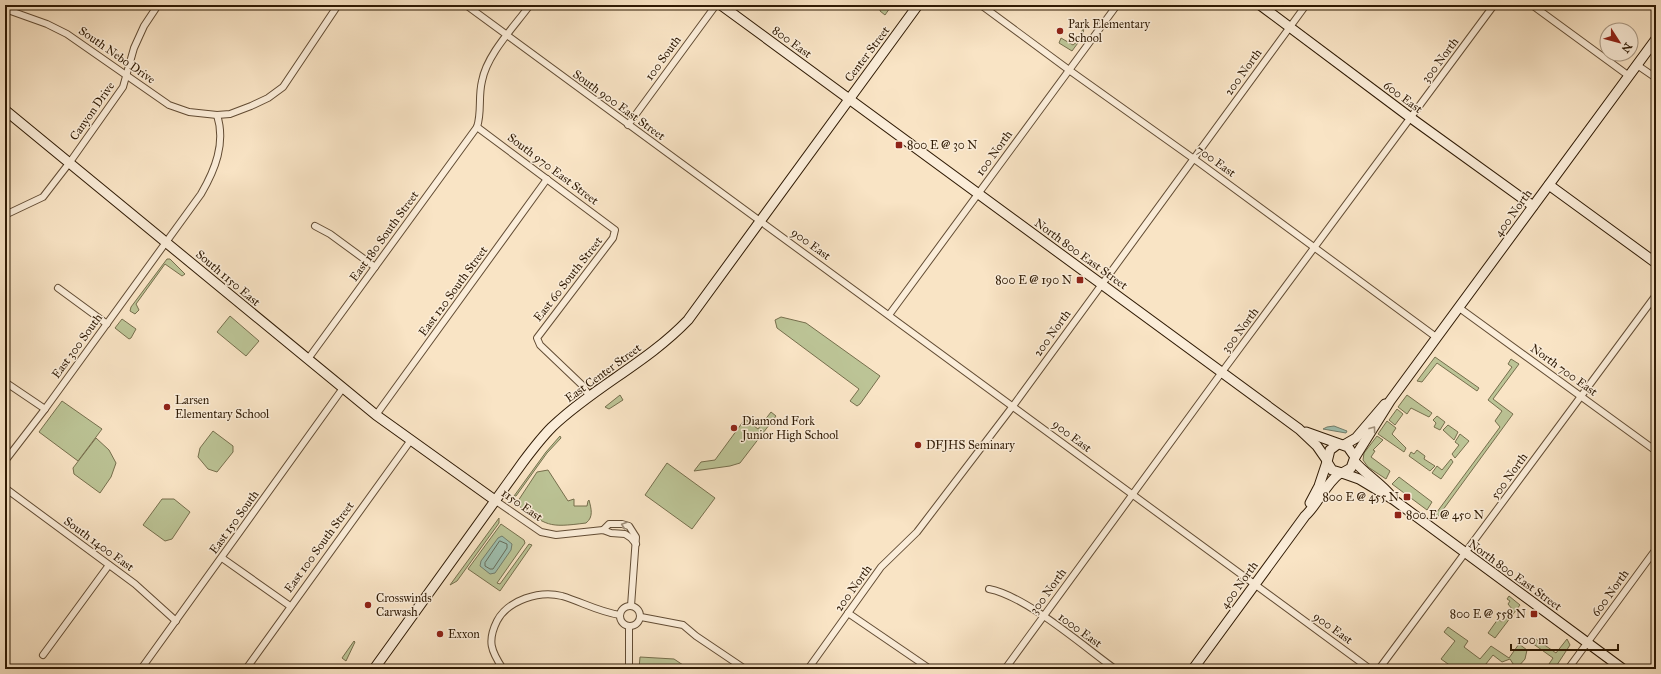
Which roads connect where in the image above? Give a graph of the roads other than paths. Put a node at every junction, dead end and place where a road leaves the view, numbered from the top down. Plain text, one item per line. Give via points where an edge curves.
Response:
1 (158, 5) edge
2 (338, 5) edge
3 (466, 5) edge
4 (530, 5) edge
5 (716, 5) edge
6 (721, 5) edge
7 (918, 5) edge
8 (981, 5) edge
9 (1117, 5) edge
10 (1260, 5) edge
11 (1306, 5) edge
12 (1494, 5) edge
13 (1532, 5) edge
14 (5, 9) edge
15 (1290, 27) junction
16 (507, 36) junction
17 (1656, 39) edge
18 (1637, 65) junction
19 (1069, 70) junction
20 (128, 75) junction
21 (1629, 76) junction
22 (1656, 78) edge
23 (849, 98) junction
24 (5, 110) edge
25 (217, 115) junction
26 (1411, 118) junction
27 (628, 125) junction
28 (477, 127) junction
29 (1193, 158) junction
30 (70, 162) junction
31 (547, 179) junction
32 (1549, 185) junction
33 (979, 193) junction
34 (1533, 206) junction
35 (5, 215) edge
36 (761, 221) junction
37 (315, 226) dead end
38 (615, 230) joint
39 (166, 243) junction
40 (1315, 248) junction
41 (1656, 263) edge
42 (376, 267) junction
43 (1101, 283) junction
44 (58, 288) dead end
45 (1656, 295) edge
46 (1458, 307) junction
47 (890, 314) junction
48 (107, 324) junction
49 (1436, 337) junction
50 (308, 359) junction
51 (1222, 372) junction
52 (5, 382) edge
53 (343, 388) junction
54 (590, 397) junction
55 (1581, 397) junction
56 (1390, 401) junction
57 (1013, 406) junction
58 (45, 409) junction
59 (376, 415) junction
60 (1299, 429) junction
61 (411, 440) junction
62 (1341, 445) junction
63 (1656, 451) edge
64 (1355, 459) junction
65 (439, 460) joint
66 (1326, 460) junction
67 (5, 461) edge
68 (1341, 473) junction
69 (5, 488) edge
70 (1132, 495) junction
71 (1394, 500) junction
72 (496, 501) junction
73 (1305, 516) junction
74 (602, 530) junction
75 (636, 544) junction
76 (1656, 549) edge
77 (1466, 553) junction
78 (222, 558) junction
79 (109, 565) junction
80 (1254, 584) junction
81 (990, 589) dead end
82 (290, 606) junction
83 (631, 606) junction
84 (848, 613) junction
85 (620, 615) junction
86 (1043, 616) junction
87 (640, 617) junction
88 (176, 622) junction
89 (629, 626) junction
90 (1587, 643) junction
91 (43, 655) dead end
92 (141, 669) edge
93 (246, 669) edge
94 (374, 669) edge
95 (503, 669) edge
96 (629, 669) edge
97 (745, 669) edge
98 (808, 669) edge
99 (930, 669) edge
100 (1005, 669) edge
101 (1115, 669) edge
102 (1193, 669) edge
103 (1370, 669) edge
104 (1379, 669) edge
105 (1568, 669) edge
106 (1623, 669) edge

1 - 20 street, Canyon Drive via 134,48
2 - 25 street, South Nebo Drive via 284,87 248,108
3 - 16 street, South 900 East Street
4 - 16 street
5 - 27 street, 100 South
6 - 23 street, 800 East
7 - 23 street, Center Street
8 - 19 street, 700 East
9 - 19 street, 100 North
10 - 15 street, 600 East
11 - 15 street, 200 North
12 - 26 street, 300 North
13 - 21 street
14 - 20 street, South Nebo Drive via 67,34
15 - 26 street, 600 East
15 - 29 street, 200 North
16 - 27 street, South 900 East Street
16 - 28 street via 485,70 481,88 481,115
17 - 18 street, 400 North
18 - 21 street, 400 North
18 - 22 street
19 - 29 street, 700 East
19 - 33 street, 100 North
20 - 25 street, South Nebo Drive via 169,105 189,112
20 - 30 street, Canyon Drive via 123,87
21 - 32 street, 400 North
23 - 33 street, North 800 East Street
23 - 36 street, East Center Street
24 - 30 street, South 1150 East
25 - 39 street, East 300 South via 222,134 213,171 201,194
26 - 34 street, 600 East
26 - 40 street, 300 North
27 - 36 street, South 900 East Street
28 - 31 street, South 970 East Street
28 - 42 street, East 180 South Street
29 - 40 street, 700 East
29 - 43 street, 200 North
30 - 35 street, Canyon Drive via 43,197
30 - 39 street, South 1150 East
31 - 38 street, South 970 East Street
31 - 59 street, East 120 South Street
32 - 34 street, 400 North
32 - 41 street
33 - 43 street, North 800 East Street
33 - 47 street, 100 North
34 - 46 street, 400 North
36 - 47 street, 900 East
36 - 54 street, East Center Street via 688,320 659,347
37 - 42 street
38 - 54 street, East 60 South Street via 613,238 537,341 582,385
39 - 48 street, East 300 South
39 - 50 street, South 1150 East
40 - 49 street, 700 East
40 - 51 street, 300 North
42 - 50 street, East 180 South Street
43 - 51 street, North 800 East Street
43 - 57 street, 200 North
44 - 48 street
45 - 55 street, 500 North
46 - 49 street, 400 North
46 - 55 street, North 700 East
47 - 57 street, 900 East
48 - 58 street, East 300 South
49 - 56 street, 400 North
50 - 53 street, South 1150 East
51 - 60 street, North 800 East Street
51 - 70 street, 300 North
52 - 58 street
53 - 59 street, South 1150 East
53 - 78 street, East 150 South
54 - 72 street, East Center Street via 541,438
55 - 63 street, North 700 East
55 - 77 street, 500 North
56 - 62 street via 1382,406 1356,438
64 -> 56 street
57 - 70 street, 900 East
57 - 84 street, 200 North via 932,514 881,567
58 - 67 street, East 300 South
59 - 61 street, South 1150 East
60 - 62 street
60 - 66 street via 1322,452
61 - 65 street, South 1150 East
61 - 82 street, East 100 South Street
62 - 64 street via 1350,449
62 - 66 street via 1330,450
64 - 68 street via 1351,468
64 - 71 street via 1364,472 1384,486
65 - 72 street, 1150 East
66 - 68 street via 1332,470
66 - 73 street via 1319,486
68 - 71 street via 1359,479
68 - 73 street via 1329,483
69 - 79 street, South 1400 East
70 - 80 street, 900 East
70 - 86 street, 300 North
71 - 77 street, North 800 East Street
72 - 74 street, 1150 East via 533,528 549,535
72 - 94 street, East Center Street
73 - 80 street, 400 North
74 - 75 street via 611,534 625,534
75 -> 74 street via 636,537 629,526 609,524
75 - 83 street
76 - 90 street, 600 North
77 - 90 street, North 800 East Street
77 - 104 street, 500 North
78 - 82 street
78 - 88 street, East 150 South
79 - 88 street, South 1400 East via 135,584
79 - 91 street
80 - 102 street, 400 North
80 - 103 street, 900 East
81 - 86 street, 1000 East via 1002,591
82 - 93 street, East 100 South Street
83 - 85 street via 625,608
83 - 87 street via 639,611
84 - 98 street, 200 North
84 - 99 street
85 - 89 street via 623,623
85 - 95 street via 606,613 561,596 526,598 511,605 499,617 492,633 491,647
86 - 100 street, 300 North
86 - 101 street, 1000 East
87 - 89 street via 635,625
87 - 97 street via 683,625
88 - 92 street, East 150 South
89 - 96 street
90 - 105 street, 600 North
90 - 106 street, North 800 East Street

